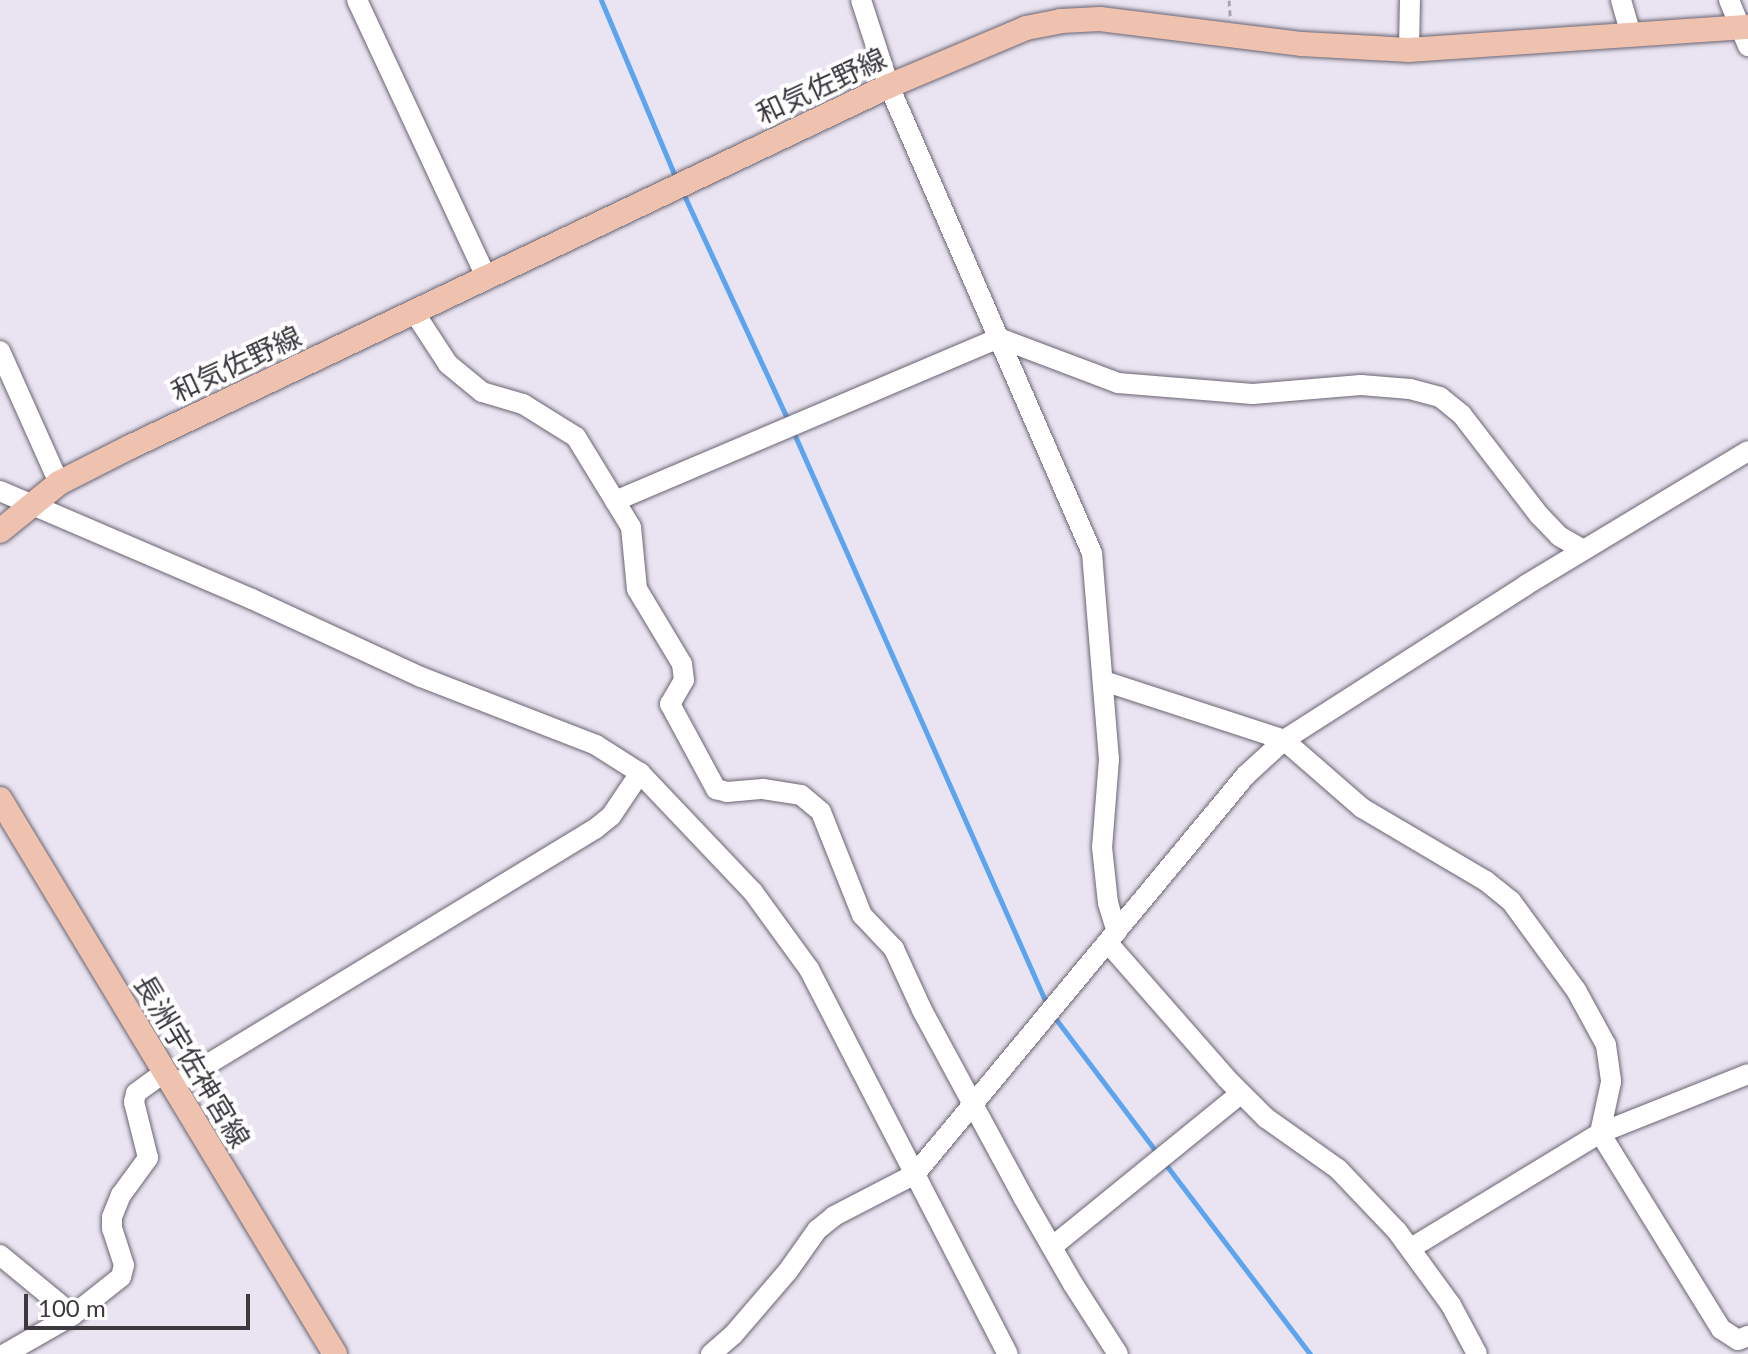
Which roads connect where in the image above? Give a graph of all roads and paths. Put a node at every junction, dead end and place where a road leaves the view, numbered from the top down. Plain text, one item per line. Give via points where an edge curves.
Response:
1 (357, 0) edge
2 (861, 0) edge
3 (1410, 0) edge
4 (1621, 0) edge
5 (1729, 0) edge
6 (1745, 34) edge
7 (1631, 36) junction
8 (1409, 50) junction
9 (889, 86) junction
10 (486, 277) junction
11 (414, 312) junction
12 (999, 338) junction
13 (0, 351) edge
14 (1747, 454) edge
15 (59, 483) junction
16 (0, 491) edge
17 (615, 501) junction
18 (31, 504) junction
19 (0, 531) edge
20 (1583, 550) junction
21 (1104, 681) junction
22 (1284, 740) junction
23 (640, 773) junction
24 (0, 799) edge
25 (1112, 937) junction
26 (1748, 1074) edge
27 (168, 1079) junction
28 (1241, 1093) junction
29 (976, 1104) junction
30 (1600, 1133) junction
31 (915, 1174) junction
32 (1053, 1246) junction
33 (1411, 1248) junction
34 (0, 1255) edge
35 (73, 1315) junction
36 (1748, 1336) edge
37 (5, 1354) edge
38 (335, 1354) edge
39 (711, 1354) edge
40 (1008, 1354) edge
41 (1118, 1354) edge
42 (1477, 1354) edge

1 - 10 street
2 - 9 street
3 - 8 street
4 - 7 street
5 - 6 street
6 - 7 main road, 和気佐野線
7 - 8 main road, 和気佐野線
8 - 9 main road, 和気佐野線 via 1302,44 1080,19 1003,36
9 - 10 main road, 和気佐野線
9 - 12 street
10 - 11 main road, 和気佐野線
11 - 15 main road, 和気佐野線
11 - 17 street via 448,364 487,396 523,404 576,437
12 - 17 street
12 - 20 street via 1118,383 1253,394 1361,385 1440,397 1462,415 1539,515
12 - 21 street via 1092,553
13 - 15 street
14 - 20 street
15 - 18 main road, 和気佐野線
16 - 18 street
17 - 29 street via 634,538 637,589 682,664 684,680 670,704 716,789 801,795 821,812 862,915 894,949
18 - 19 main road, 和気佐野線
18 - 23 street via 421,677 596,745
20 - 22 street
21 - 22 street
21 - 25 street via 1109,759 1102,847
22 - 25 street via 1246,775
22 - 30 street via 1362,808 1500,890 1519,911 1576,990 1606,1045 1611,1082
23 - 27 street via 611,816 595,829
23 - 31 street via 753,892 809,969
24 - 27 main road, 長洲宇佐神宮線
25 - 28 street
25 - 29 street
26 - 30 street
27 - 35 street via 136,1093 148,1158 112,1217 124,1265 121,1277
27 - 38 main road, 長洲宇佐神宮線
28 - 32 street
28 - 33 street via 1292,1139 1338,1169
29 - 31 street
29 - 32 street
30 - 33 street
30 - 36 street via 1721,1329 1738,1340
31 - 39 street via 817,1230 788,1271
31 - 40 street
32 - 41 street
33 - 42 street
34 - 35 street
35 - 37 street

